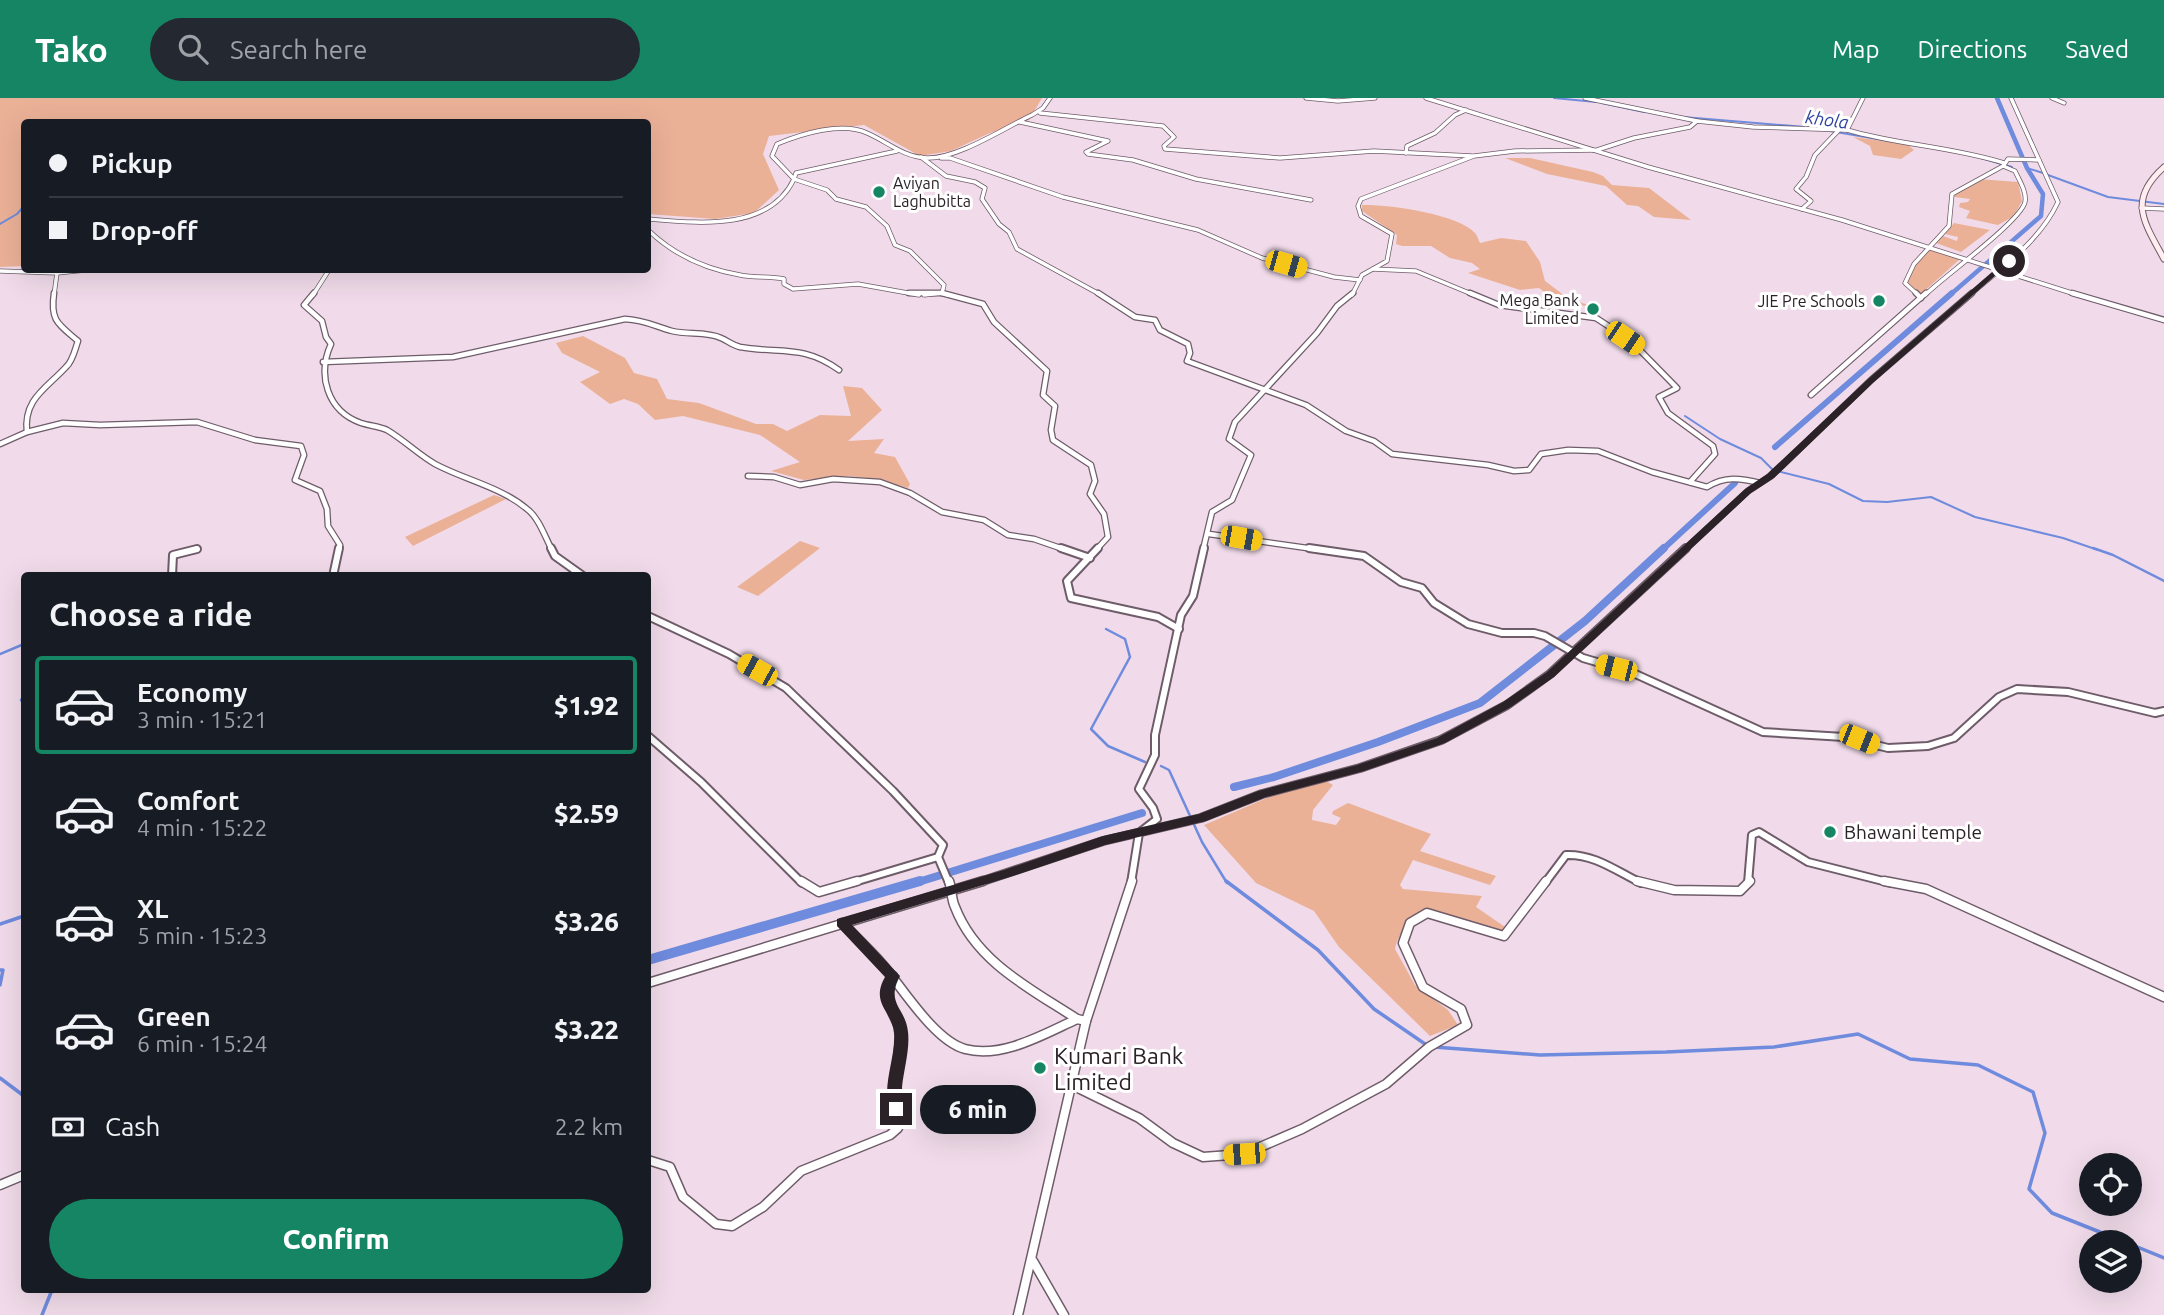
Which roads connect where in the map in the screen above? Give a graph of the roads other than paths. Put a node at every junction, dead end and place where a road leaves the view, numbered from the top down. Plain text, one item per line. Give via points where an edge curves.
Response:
1 (1050, 98) edge
2 (1306, 98) edge
3 (1375, 98) edge
4 (1426, 98) edge
5 (1585, 98) edge
6 (1591, 98) edge
7 (1863, 98) edge
8 (2011, 98) edge
9 (2052, 98) edge
10 (2064, 103) dead end
11 (1466, 110) junction
12 (1039, 113) junction
13 (1018, 121) junction
14 (1697, 121) junction
15 (1839, 130) junction
16 (1847, 130) junction
17 (1597, 150) junction
18 (897, 151) junction
19 (1406, 153) junction
20 (1474, 156) junction
21 (922, 158) junction
22 (935, 158) junction
23 (2039, 160) junction
24 (2164, 167) edge
25 (794, 179) junction
26 (1311, 200) dead end
27 (2140, 204) junction
28 (1802, 209) junction
29 (2164, 209) edge
30 (651, 219) edge
31 (651, 233) edge
32 (1930, 248) junction
33 (2164, 259) edge
34 (1967, 260) junction
35 (1373, 269) junction
36 (0, 271) edge
37 (1998, 271) junction
38 (21, 272) edge
39 (57, 273) edge
40 (328, 273) edge
41 (1360, 280) junction
42 (942, 293) junction
43 (1921, 298) junction
44 (2164, 320) edge
45 (323, 362) junction
46 (839, 370) dead end
47 (1266, 388) junction
48 (1811, 395) dead end
49 (27, 432) junction
50 (0, 444) edge
51 (748, 476) dead end
52 (1690, 482) junction
53 (1760, 483) junction
54 (1209, 534) junction
55 (197, 549) dead end
56 (1090, 558) junction
57 (172, 572) edge
58 (334, 572) edge
59 (577, 572) edge
60 (651, 617) edge
61 (1179, 629) junction
62 (1573, 652) junction
63 (2164, 713) edge
64 (651, 739) edge
65 (1139, 833) junction
66 (938, 857) junction
67 (952, 890) junction
68 (842, 923) junction
69 (893, 976) junction
70 (651, 982) edge
71 (2164, 997) edge
72 (1077, 1019) junction
73 (1086, 1021) junction
74 (1072, 1085) junction
75 (651, 1161) edge
76 (21, 1176) edge
77 (0, 1185) edge
78 (1033, 1261) junction
79 (1018, 1315) edge
80 (1064, 1315) edge

1 - 12 street
2 - 3 street
4 - 11 street
5 - 6 street
6 - 14 street
7 - 16 street
8 - 23 street
9 - 10 street
11 - 17 street
11 - 19 street via 1407,146
12 - 13 street
12 - 19 street via 1163,126 1174,136 1165,149 1179,152 1288,158
13 - 22 street via 984,140
13 - 26 street via 1108,141 1088,154
14 - 15 street
14 - 17 street via 1690,127
15 - 16 street
15 - 28 street via 1815,155 1796,189 1811,201
16 - 23 street via 1884,141 1972,153 2004,164 2018,158
17 - 20 street
17 - 28 street
18 - 21 street
18 - 25 street via 796,173
18 - 25 street via 854,129 789,138 777,144 772,156
19 - 20 street
20 - 35 street via 1361,199 1361,216 1393,239 1387,261
21 - 22 street
21 - 47 street via 946,176 985,188 982,199 1017,248 1135,317 1155,320 1160,330 1188,344 1187,361
22 - 41 street via 950,158 1063,197 1198,230 1262,258
23 - 37 street via 2058,202 2049,222
24 - 27 street via 2144,187
25 - 30 street via 792,188 775,204 746,217 710,223
25 - 42 street via 873,213 887,226 895,245 910,251 944,285
27 - 29 street
27 - 33 street
28 - 32 street
31 - 42 street via 695,263 743,276 784,279 793,289 858,284 921,295
32 - 34 street
32 - 34 street via 1948,229 1952,194 2003,166 2015,171 2025,204
32 - 43 street via 1919,255 1905,284
34 - 37 street
34 - 43 street
35 - 41 street
35 - 52 street via 1416,271 1499,305 1596,318 1610,324 1644,351 1677,388 1659,397 1668,413 1713,446 1715,454
36 - 38 street
37 - 44 street
37 - 53 street
39 - 49 street via 52,307 55,321 78,341 69,365 43,387 25,416
40 - 45 street via 304,305 322,321 331,344
41 - 47 street via 1351,296
42 - 56 street via 983,304 1046,372 1043,395 1055,407 1053,440 1091,465 1095,481 1090,494 1104,514 1108,537
43 - 48 street
45 - 46 street via 453,357 625,319 720,337 726,345 742,348 775,346 815,353
45 - 59 street via 330,398 345,414 384,428 433,463 528,509 555,556
47 - 52 street via 1306,405 1392,454 1514,471 1528,470 1541,454 1598,451
47 - 54 street via 1235,422 1230,439 1251,455 1232,500 1212,512
49 - 50 street
49 - 58 street via 63,423 197,422 255,440 300,446 304,455 295,480 320,491 328,526 340,545
51 - 56 street via 800,485 833,479 880,482 942,512 984,520 1008,535
52 - 53 street via 1707,487 1720,477
53 - 62 street
54 - 61 street
54 - 62 street via 1364,556 1401,582 1422,588 1434,603 1468,624 1502,633 1534,633
55 - 57 street via 173,555
56 - 61 street via 1067,581 1072,597 1158,617
60 - 66 street via 729,654 786,688 926,825 943,845
61 - 65 street via 1155,735 1155,755 1139,789 1157,819
62 - 63 street via 1631,672 1763,732 1838,736 1891,748 1954,738 2014,690 2055,692
62 - 65 street via 1507,705 1441,740 1262,794 1201,818
64 - 66 street via 807,887 819,892
65 - 67 street
65 - 73 street via 1130,892
66 - 67 street
67 - 68 street
67 - 72 street via 963,924 990,961
68 - 69 street
68 - 70 street
69 - 72 street via 917,1007 962,1049 978,1051 1026,1041
69 - 75 street via 887,987 888,1003 901,1031 895,1090 898,1128 890,1135 801,1171 763,1207 732,1226 716,1224 683,1197 670,1167
71 - 74 street via 1926,890 1808,862 1759,832 1752,835 1751,881 1740,891 1650,886 1581,853 1566,855 1504,936 1427,913 1410,923 1403,943 1423,987 1461,1009 1467,1025 1429,1047 1386,1084 1244,1154 1203,1157
72 - 73 street
73 - 74 street
74 - 78 street
76 - 77 street
78 - 79 street
78 - 80 street

